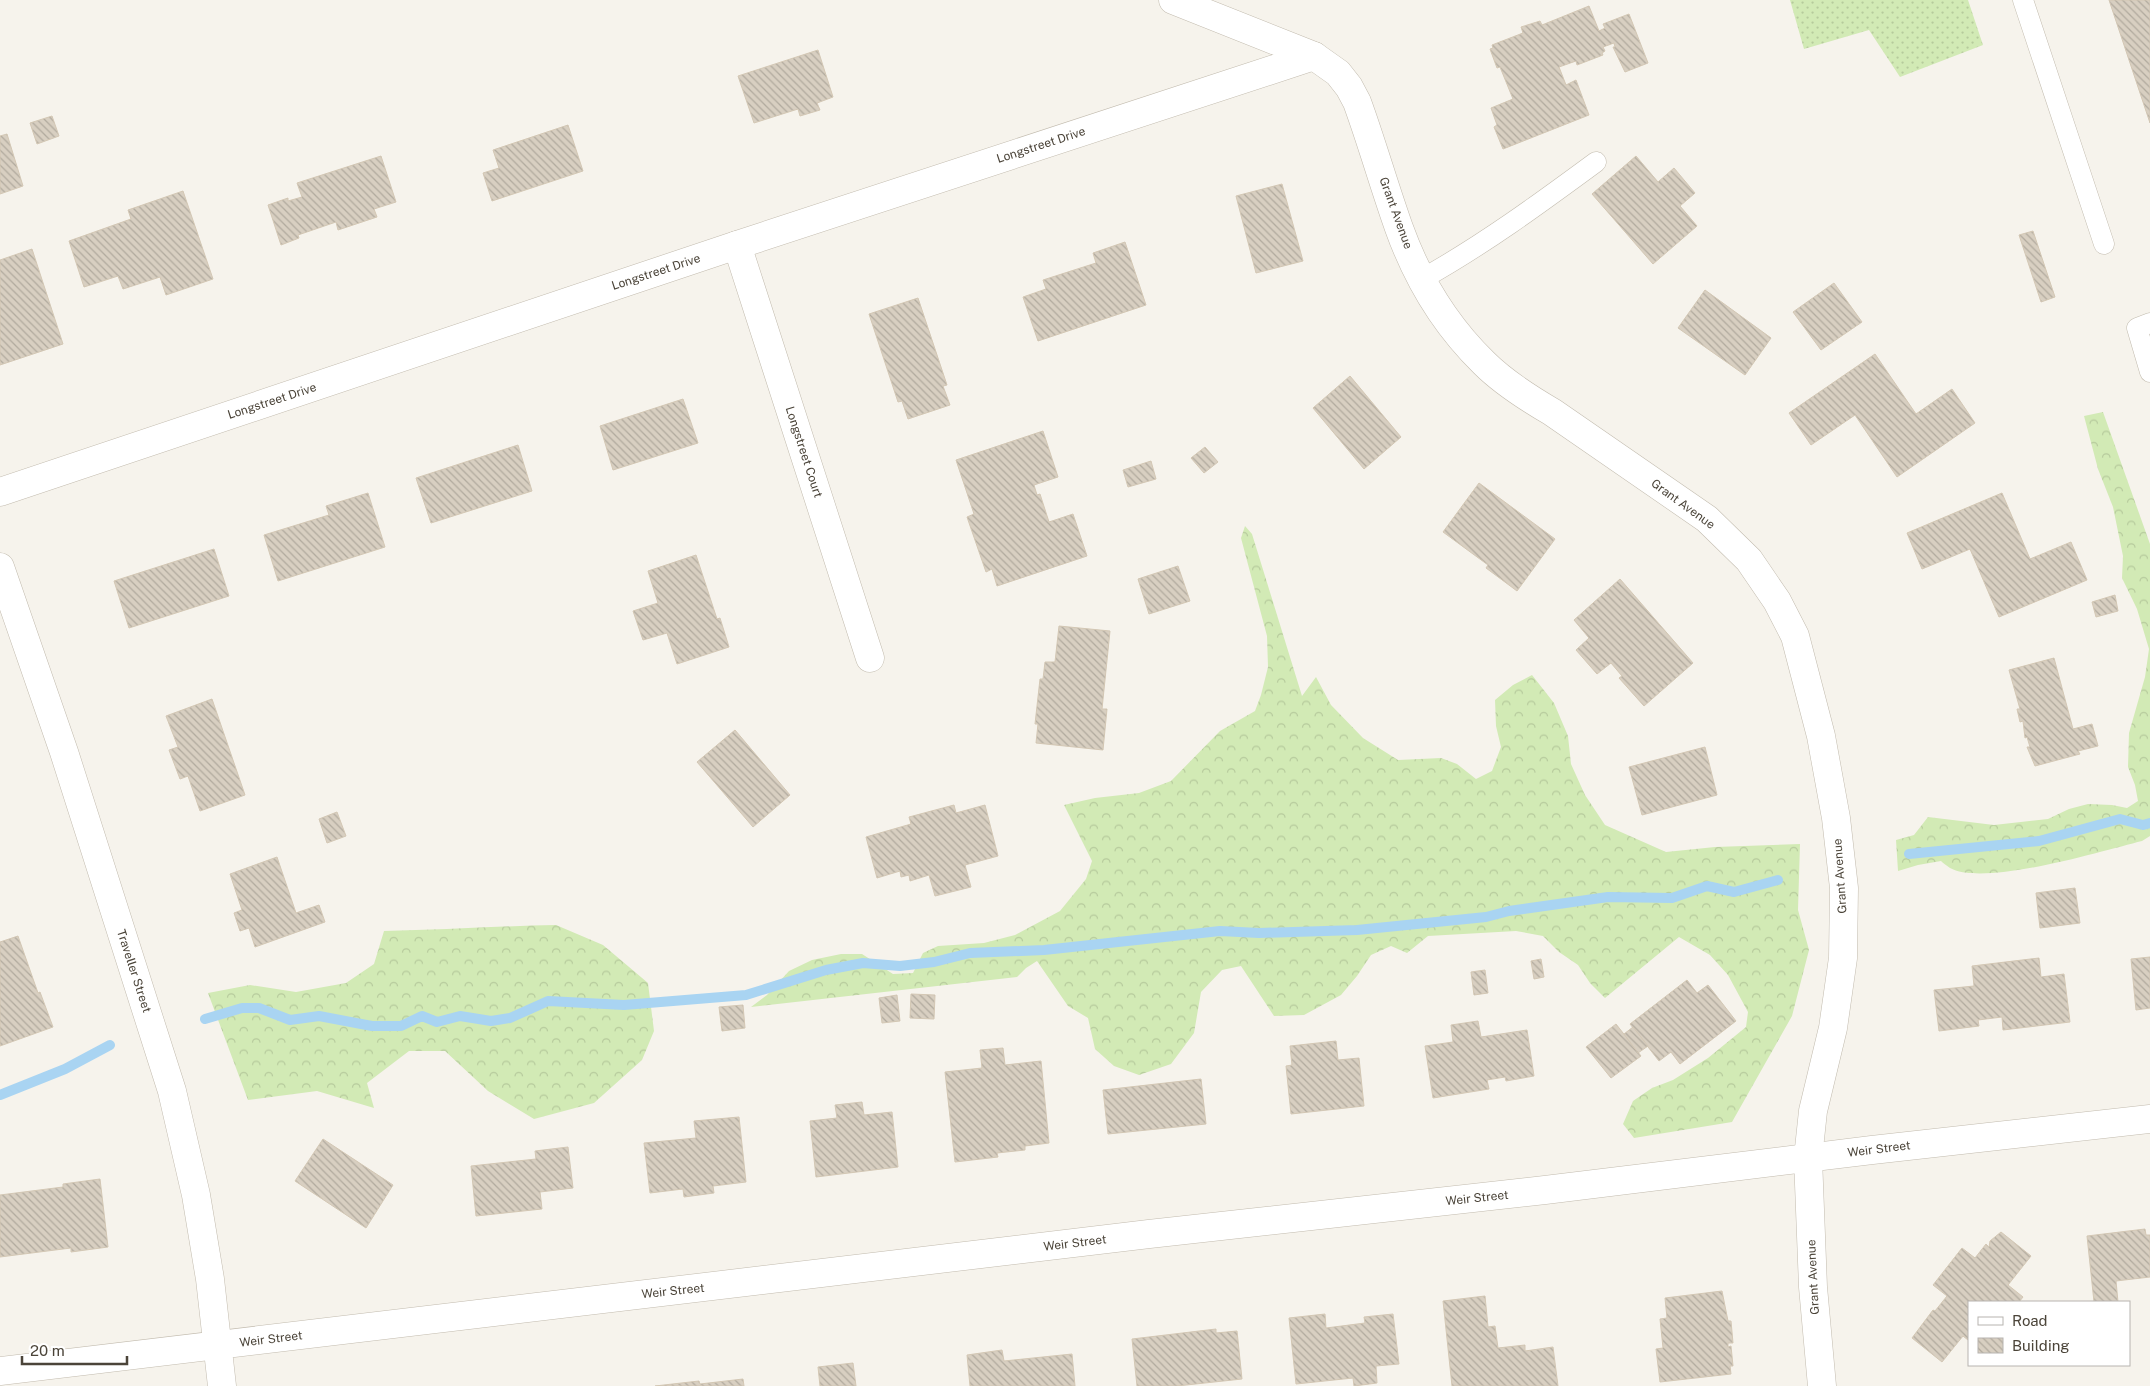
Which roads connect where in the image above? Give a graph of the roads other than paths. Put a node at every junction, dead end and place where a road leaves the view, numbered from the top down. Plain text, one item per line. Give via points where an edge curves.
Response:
1 (1172, 0) edge
2 (2029, 2) edge
3 (1314, 56) junction
4 (1596, 162) dead end
5 (2104, 244) dead end
6 (737, 245) junction
7 (1422, 280) junction
8 (2143, 325) edge
9 (2150, 372) edge
10 (0, 492) edge
11 (0, 566) edge
12 (870, 658) dead end
13 (2150, 1119) edge
14 (1808, 1158) junction
15 (217, 1346) junction
16 (0, 1370) edge
17 (222, 1386) edge
18 (1822, 1386) edge

1 - 3 street, Grant Avenue
2 - 5 lane
3 - 6 street, Longstreet Drive
3 - 7 street, Grant Avenue via 1338,73 1357,102 1400,230
4 - 7 lane
6 - 10 street, Longstreet Drive
6 - 12 street, Longstreet Court
7 - 14 street, Grant Avenue via 1450,325 1484,364 1525,396 1707,520 1749,560 1777,601 1795,636 1821,736 1836,818 1844,888 1843,958 1833,1028 1813,1110
8 - 9 lane
11 - 15 street, Traveller Street via 64,752 172,1091 196,1195
13 - 14 street, Weir Street
14 - 15 street, Weir Street
14 - 18 street, Grant Avenue via 1813,1287
15 - 16 street, Weir Street
15 - 17 street, Traveller Street

